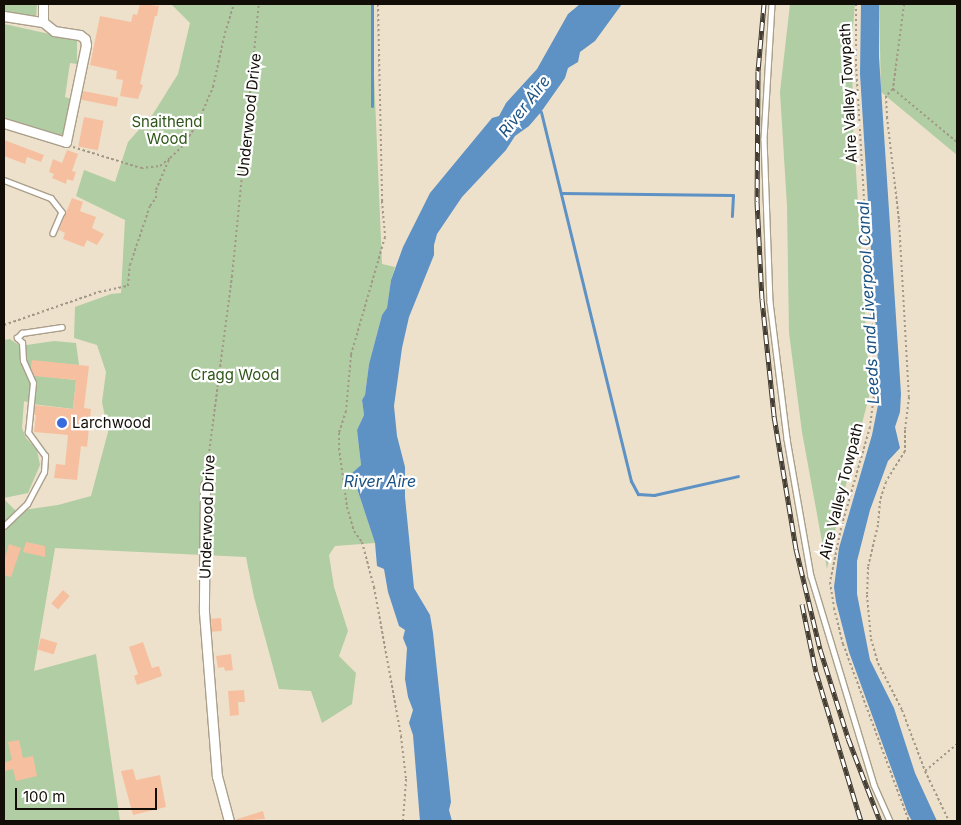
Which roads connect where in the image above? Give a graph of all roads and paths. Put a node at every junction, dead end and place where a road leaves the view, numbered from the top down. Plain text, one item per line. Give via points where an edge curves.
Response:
1 (43, 4) edge
2 (234, 4) edge
3 (259, 4) edge
4 (378, 4) edge
5 (772, 4) edge
6 (856, 4) edge
7 (904, 4) edge
8 (4, 16) edge
9 (42, 22) junction
10 (892, 90) junction
11 (4, 123) edge
12 (66, 142) junction
13 (957, 142) edge
14 (170, 158) junction
15 (4, 180) edge
16 (53, 233) dead end
17 (4, 325) edge
18 (62, 327) dead end
19 (205, 485) joint
20 (4, 526) edge
21 (957, 744) edge
22 (925, 771) junction
23 (230, 821) edge
24 (403, 821) edge
25 (890, 821) edge
26 (909, 821) edge
27 (949, 821) edge

1 - 9 street
2 - 14 path via 212,87 199,120 184,145
3 - 19 path, Underwood Drive via 233,268
4 - 24 path via 385,237 351,355 346,411 339,434 347,507 354,531 362,542 374,587 401,736 406,779
5 - 25 lane via 764,139 770,302 787,439 811,576 874,784
6 - 26 path, Aire Valley Towpath via 856,64 876,386 870,427 841,528 830,582 844,644
7 - 10 path
8 - 9 street
9 - 12 street via 54,31 80,35 85,39
10 - 13 path
10 - 22 path via 886,96 887,117 899,220 909,397 905,451 886,482 880,501 868,567 867,595 871,639 878,663 902,710
11 - 12 street
12 - 14 path via 78,150 141,168 160,166
14 - 17 path via 130,265 128,286 99,292
15 - 16 lane via 51,198 62,212
18 - 20 lane via 22,333 17,338 22,343 24,361 33,383 28,433 45,456 45,464 27,504
19 - 23 street, Underwood Drive via 204,612 217,776
21 - 22 path
22 - 27 path

